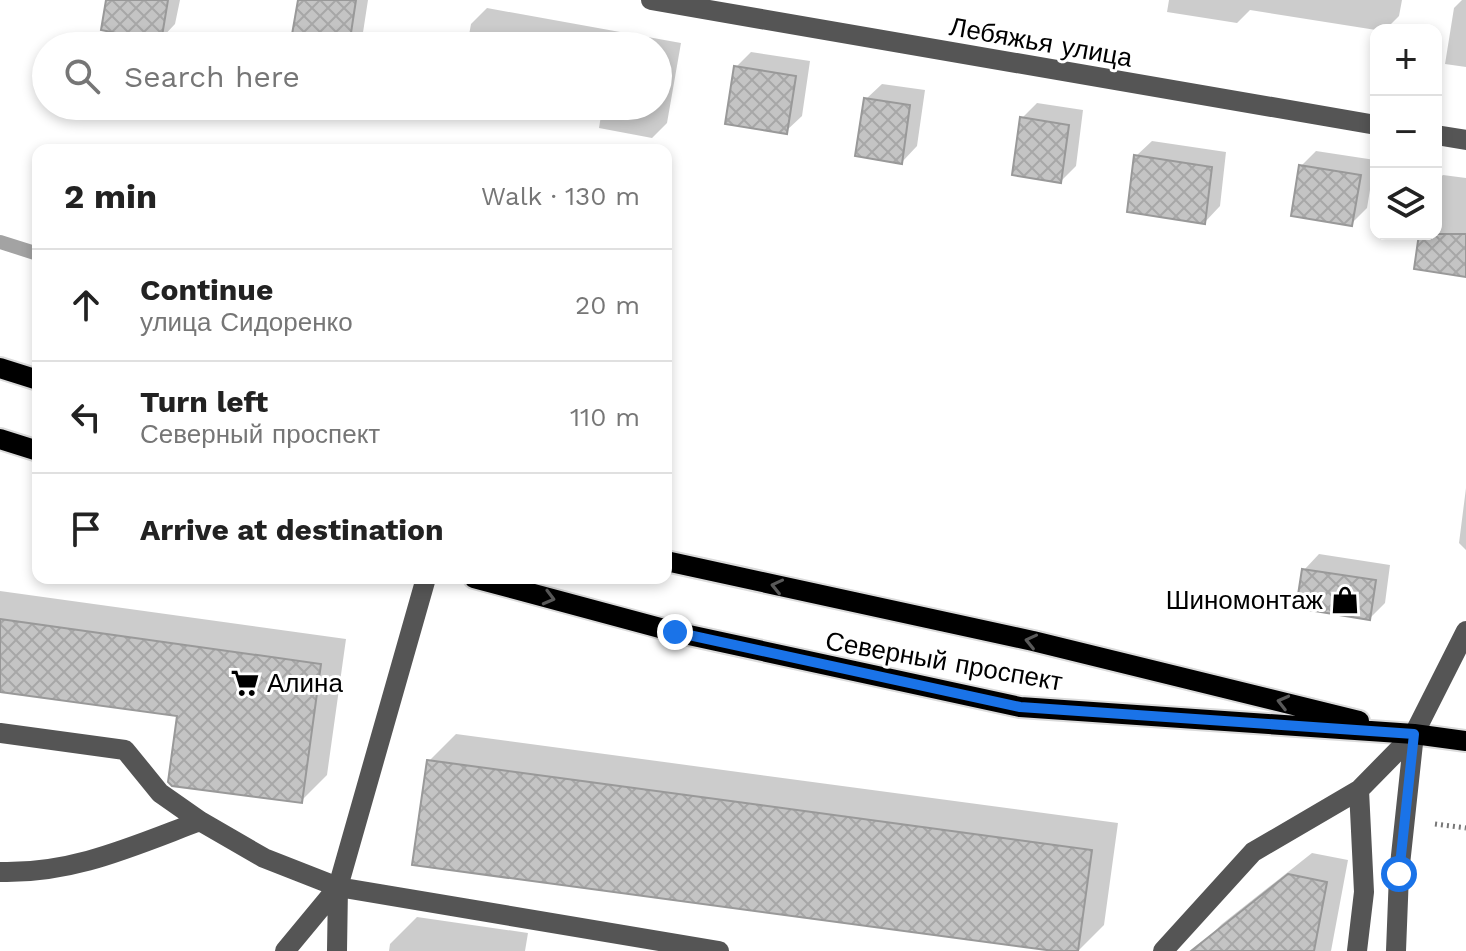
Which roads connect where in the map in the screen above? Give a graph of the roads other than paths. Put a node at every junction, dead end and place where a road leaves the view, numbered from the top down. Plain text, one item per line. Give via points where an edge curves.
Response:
1 (651, 0) edge
2 (1370, 124) edge
3 (1442, 136) edge
4 (1466, 140) edge
5 (0, 368) edge
6 (32, 378) edge
7 (0, 439) edge
8 (32, 449) edge
9 (672, 562) edge
10 (424, 584) edge
11 (496, 584) edge
12 (1466, 631) edge
13 (0, 733) edge
14 (1414, 734) junction
15 (1466, 741) edge
16 (1359, 790) junction
17 (200, 821) junction
18 (0, 872) edge
19 (338, 887) junction
20 (285, 951) edge
21 (337, 951) edge
22 (719, 951) edge
23 (1163, 951) edge
24 (1357, 951) edge
25 (1396, 951) edge

1 - 2 street, Лебяжья улица
3 - 4 street
5 - 6 main road
7 - 8 main road
14 -> 9 main road, Северный проспект via 1033,641
10 - 19 street
11 -> 14 main road, Северный проспект via 675,632 1020,707
12 - 14 street
13 - 17 street via 125,750 160,793
14 - 15 main road, Северный проспект
14 - 16 street
14 - 25 street
16 - 23 street via 1253,852
16 - 24 street via 1364,892
17 - 18 street via 90,862 35,873
17 - 19 street via 264,858
19 - 20 street
19 - 21 street
19 - 22 street

